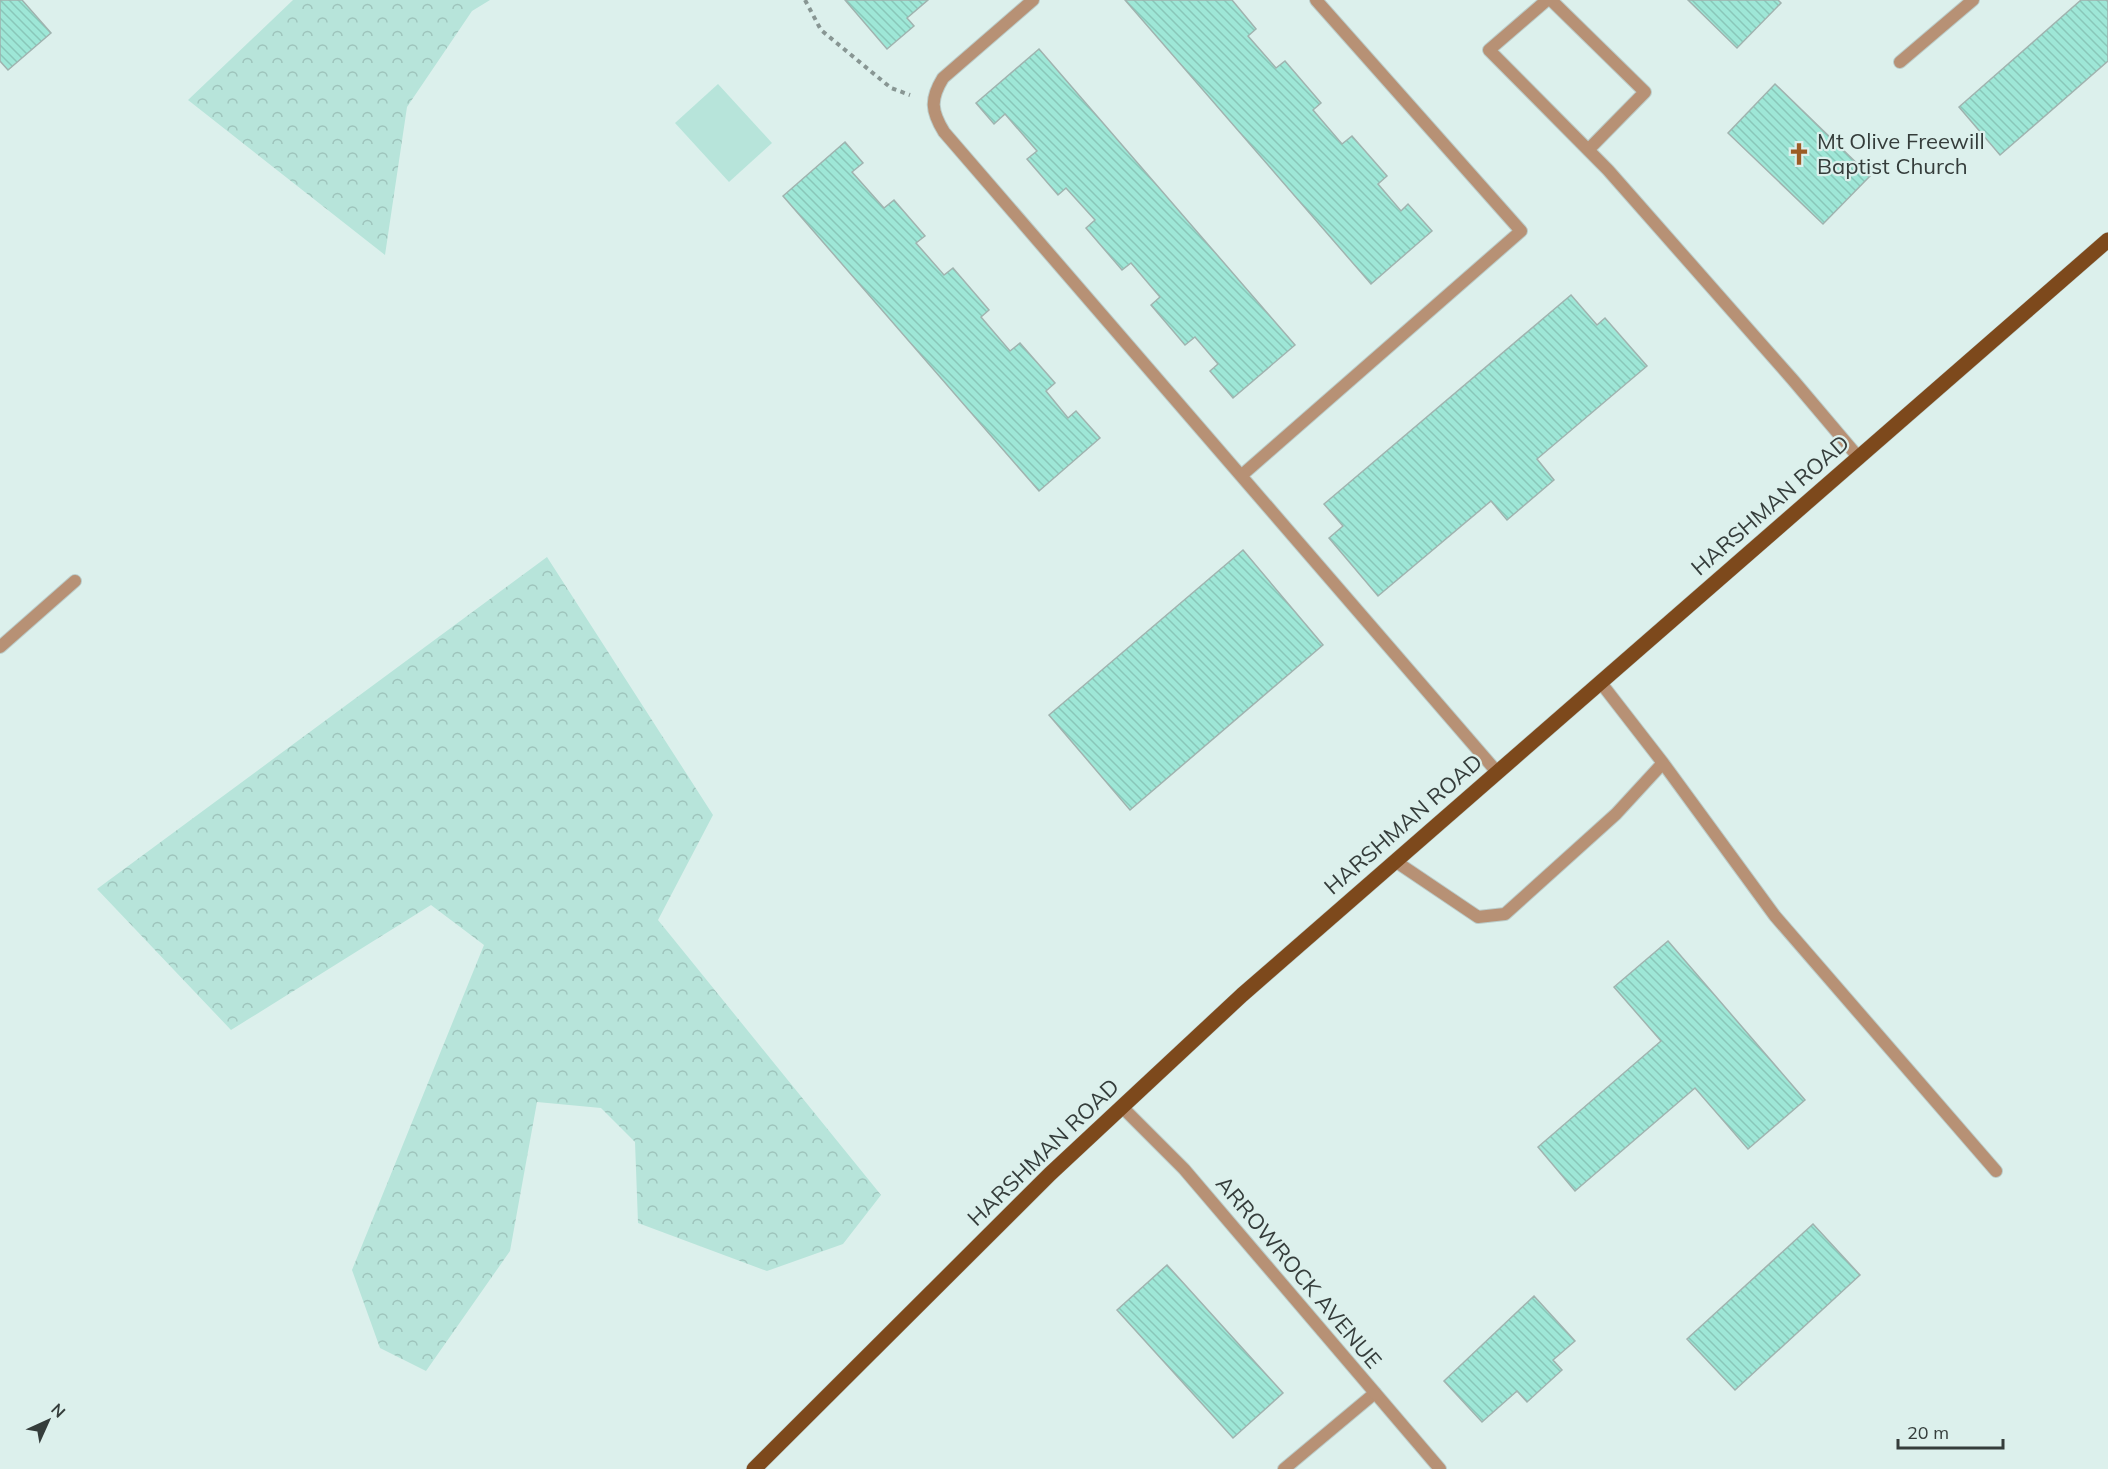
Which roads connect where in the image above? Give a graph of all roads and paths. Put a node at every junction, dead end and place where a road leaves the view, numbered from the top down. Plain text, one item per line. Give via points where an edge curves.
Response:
1 (805, 0) edge
2 (1033, 0) edge
3 (1316, 0) edge
4 (1549, 0) edge
5 (1973, 0) edge
6 (1900, 62) dead end
7 (933, 104) junction
8 (1588, 150) junction
9 (2108, 240) edge
10 (1859, 458) junction
11 (1242, 475) junction
12 (75, 581) dead end
13 (0, 647) edge
14 (1601, 683) junction
15 (1663, 763) junction
16 (1497, 772) junction
17 (1395, 861) junction
18 (1122, 1107) junction
19 (1996, 1171) dead end
20 (1376, 1394) junction
21 (754, 1469) edge
22 (1284, 1469) edge
23 (1440, 1469) edge

1 - 7 path via 820,30 891,88
2 - 7 street via 943,78
3 - 11 street via 1521,231
4 - 8 street via 1645,92
4 - 8 street via 1489,50
5 - 6 street
7 - 11 street via 944,132
8 - 10 street
9 - 10 main road, HARSHMAN ROAD
10 - 14 main road, HARSHMAN ROAD
11 - 16 street
12 - 13 street
14 - 15 street
14 - 16 main road, HARSHMAN ROAD
15 - 17 street via 1616,814 1505,914 1478,917
15 - 19 street via 1775,916
16 - 17 main road, HARSHMAN ROAD
17 - 18 main road, HARSHMAN ROAD
18 - 20 street, ARROWROCK AVENUE via 1184,1169
18 - 21 main road, HARSHMAN ROAD
20 - 22 street
20 - 23 street, ARROWROCK AVENUE

